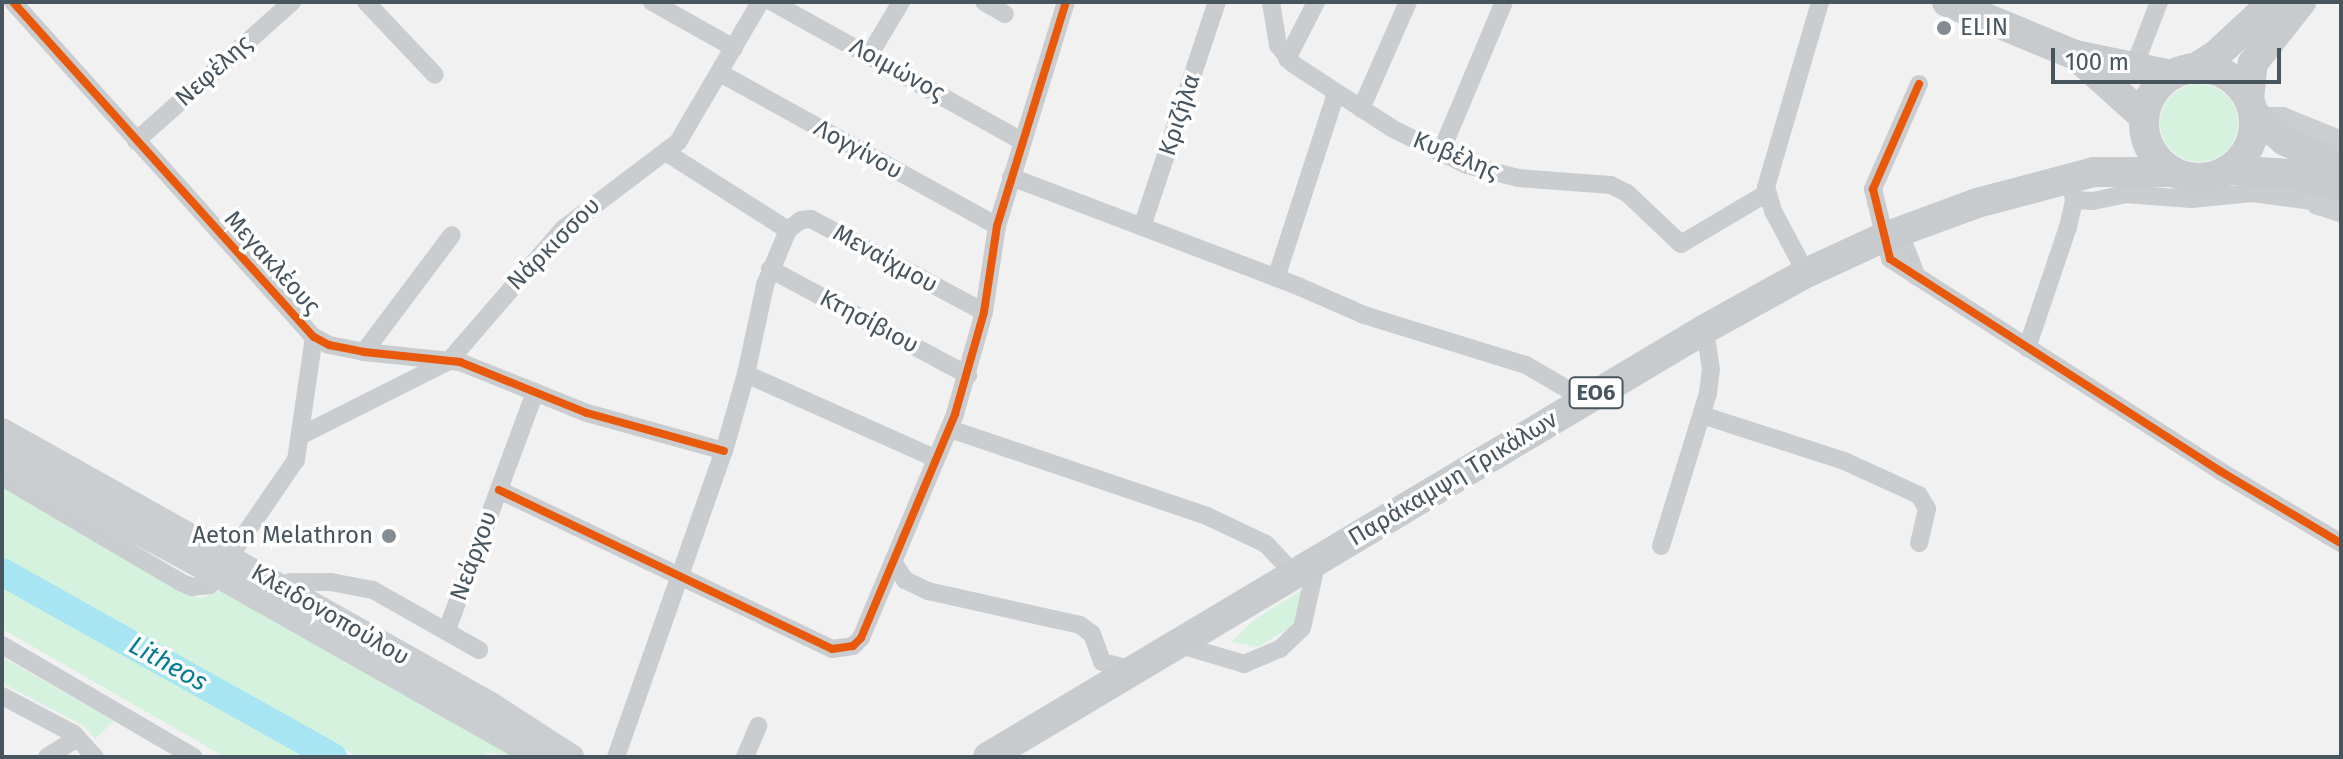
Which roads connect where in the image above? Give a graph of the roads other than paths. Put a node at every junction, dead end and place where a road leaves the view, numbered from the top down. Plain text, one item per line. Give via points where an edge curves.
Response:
1 (13, 2) edge
2 (292, 2) edge
3 (366, 2) edge
4 (652, 2) edge
5 (760, 2) edge
6 (772, 2) edge
7 (901, 2) edge
8 (984, 2) edge
9 (1066, 2) edge
10 (1217, 2) edge
11 (1271, 2) edge
12 (1316, 2) edge
13 (1408, 2) edge
14 (1504, 2) edge
15 (1820, 2) edge
16 (1947, 2) edge
17 (2159, 2) edge
18 (2273, 2) edge
19 (2301, 2) edge
20 (1005, 14) dead end
21 (734, 48) junction
22 (870, 54) junction
23 (2075, 55) junction
24 (1287, 59) junction
25 (2129, 67) junction
26 (2184, 71) junction
27 (720, 73) junction
28 (435, 75) dead end
29 (1919, 84) dead end
30 (1336, 93) junction
31 (1361, 109) junction
32 (2254, 111) junction
33 (2143, 122) junction
34 (136, 141) junction
35 (1022, 141) junction
36 (2341, 144) edge
37 (667, 153) junction
38 (1440, 154) junction
39 (2228, 170) junction
40 (2171, 172) junction
41 (1011, 177) junction
42 (2079, 183) junction
43 (2333, 189) edge
44 (1767, 193) junction
45 (997, 226) junction
46 (1142, 227) junction
47 (788, 230) junction
48 (1891, 234) junction
49 (452, 235) dead end
50 (770, 269) junction
51 (1806, 273) junction
52 (1276, 278) junction
53 (984, 312) junction
54 (1705, 329) junction
55 (314, 337) junction
56 (2027, 348) junction
57 (364, 352) junction
58 (449, 361) junction
59 (746, 374) junction
60 (968, 375) junction
61 (535, 392) junction
62 (1586, 400) junction
63 (1702, 415) junction
64 (950, 429) junction
65 (2, 431) edge
66 (300, 436) junction
67 (724, 451) junction
68 (2, 458) edge
69 (935, 458) junction
70 (2, 477) edge
71 (499, 490) junction
72 (1919, 543) dead end
73 (2341, 543) edge
74 (1661, 546) dead end
75 (893, 562) junction
76 (224, 567) junction
77 (1305, 567) junction
78 (682, 575) junction
79 (272, 595) junction
80 (447, 630) junction
81 (1177, 644) junction
82 (2, 645) edge
83 (479, 650) dead end
84 (1134, 670) junction
85 (2, 696) edge
86 (758, 726) dead end
87 (78, 738) junction
88 (47, 757) edge
89 (95, 757) edge
90 (194, 757) edge
91 (540, 757) edge
92 (571, 757) edge
93 (616, 757) edge
94 (745, 757) edge
95 (988, 757) edge

1 - 34 street, Μεγακλέους
2 - 34 street, Νεφέλης
3 - 28 street
4 - 21 street
5 - 21 street, Νάρκισσου
6 - 22 street, Λοιμώνος
7 - 22 street
8 - 20 street
9 - 35 street
10 - 46 street, Κριζήλα
11 - 24 street via 1273,31
12 - 24 street
13 - 31 street
14 - 38 street
15 - 44 street via 1769,167
16 - 23 main road
17 - 25 street
18 - 26 main road via 2225,47
19 - 32 main road via 2253,63
21 - 27 street, Νάρκισσου
22 - 35 street, Λοιμώνος
23 - 25 main road
23 - 33 main road
24 - 30 street, Κυβέλης
25 - 26 main road
26 - 32 main road via 2228,75
26 - 33 main road, ΕΟ6 via 2151,94
27 - 37 street, Νάρκισσου via 685,134
27 - 45 street, Λογγίνου
29 - 48 street via 1873,189
30 - 31 street, Κυβέλης
30 - 52 street
31 - 38 street, Κυβέλης
32 - 36 street
32 - 39 main road via 2249,146
32 - 43 main road
33 - 40 main road via 2150,150
33 - 42 main road, Παράκαμψη Τρικάλων / ΕΟ6 via 2132,144
34 - 55 street, Μεγακλέους
35 - 41 street
37 - 47 street
37 - 58 street, Νάρκισσου via 563,229
38 - 44 street, Κυβέλης via 1503,176 1620,188 1681,244
39 - 40 main road, ΕΟ6 via 2200,179
39 - 43 main road, ΕΟ6 via 2259,170
40 - 42 main road, ΕΟ6
41 - 45 street
41 - 46 street
42 - 43 street via 2125,194 2191,199
42 - 48 main road, Παράκαμψη Τρικάλων / ΕΟ6 via 1977,203
42 - 56 street
44 - 51 street
45 - 53 street
46 - 52 street
47 - 50 street
47 - 53 street, Μεναίχμου via 810,218
48 - 51 main road, Παράκαμψη Τρικάλων / ΕΟ6
48 - 56 street via 1917,277
49 - 57 street
50 - 59 street
50 - 60 street, Κτησίβιου
51 - 54 main road, Παράκαμψη Τρικάλων / ΕΟ6
52 - 62 street via 1372,318 1526,365
53 - 60 street
54 - 62 main road, Παράκαμψη Τρικάλων / ΕΟ6
54 - 63 street via 1711,370
55 - 57 street, Μεγακλέους
55 - 66 street
56 - 73 street
57 - 58 street, Μεγακλέους
58 - 61 street, Μεγακλέους
58 - 66 street, Νάρκισσου
59 - 67 street
59 - 69 street
60 - 64 street
61 - 67 street, Μεγακλέους via 602,418
61 - 71 street, Νεάρχου
62 - 77 main road, Παράκαμψη Τρικάλων / ΕΟ6
63 - 72 street via 1827,455 1919,495 1927,509
63 - 74 street
64 - 69 street
64 - 77 street via 1207,516
65 - 76 street, Κλειδονοπούλου
66 - 76 street via 293,466
67 - 78 street
68 - 76 street, Κλειδονοπούλου
69 - 75 street
70 - 76 street via 192,587 210,585
71 - 78 street
71 - 80 street, Νεάρχου
75 - 78 street via 861,638 844,650 832,649
75 - 84 street via 905,580 928,591 1080,625 1092,634 1102,662
76 - 79 street, Κλειδονοπούλου
77 - 81 main road, Παράκαμψη Τρικάλων / ΕΟ6
77 - 81 street via 1302,628 1280,649 1244,664
78 - 93 street
79 - 80 street via 291,582 352,584
79 - 91 street, Κλειδονοπούλου
79 - 92 street, Κλειδονοπούλου via 489,704
80 - 83 street
81 - 84 main road, Παράκαμψη Τρικάλων / ΕΟ6
82 - 90 street
84 - 95 main road, Παράκαμψη Τρικάλων / ΕΟ6
85 - 87 street
86 - 94 street
87 - 88 street
87 - 89 street

